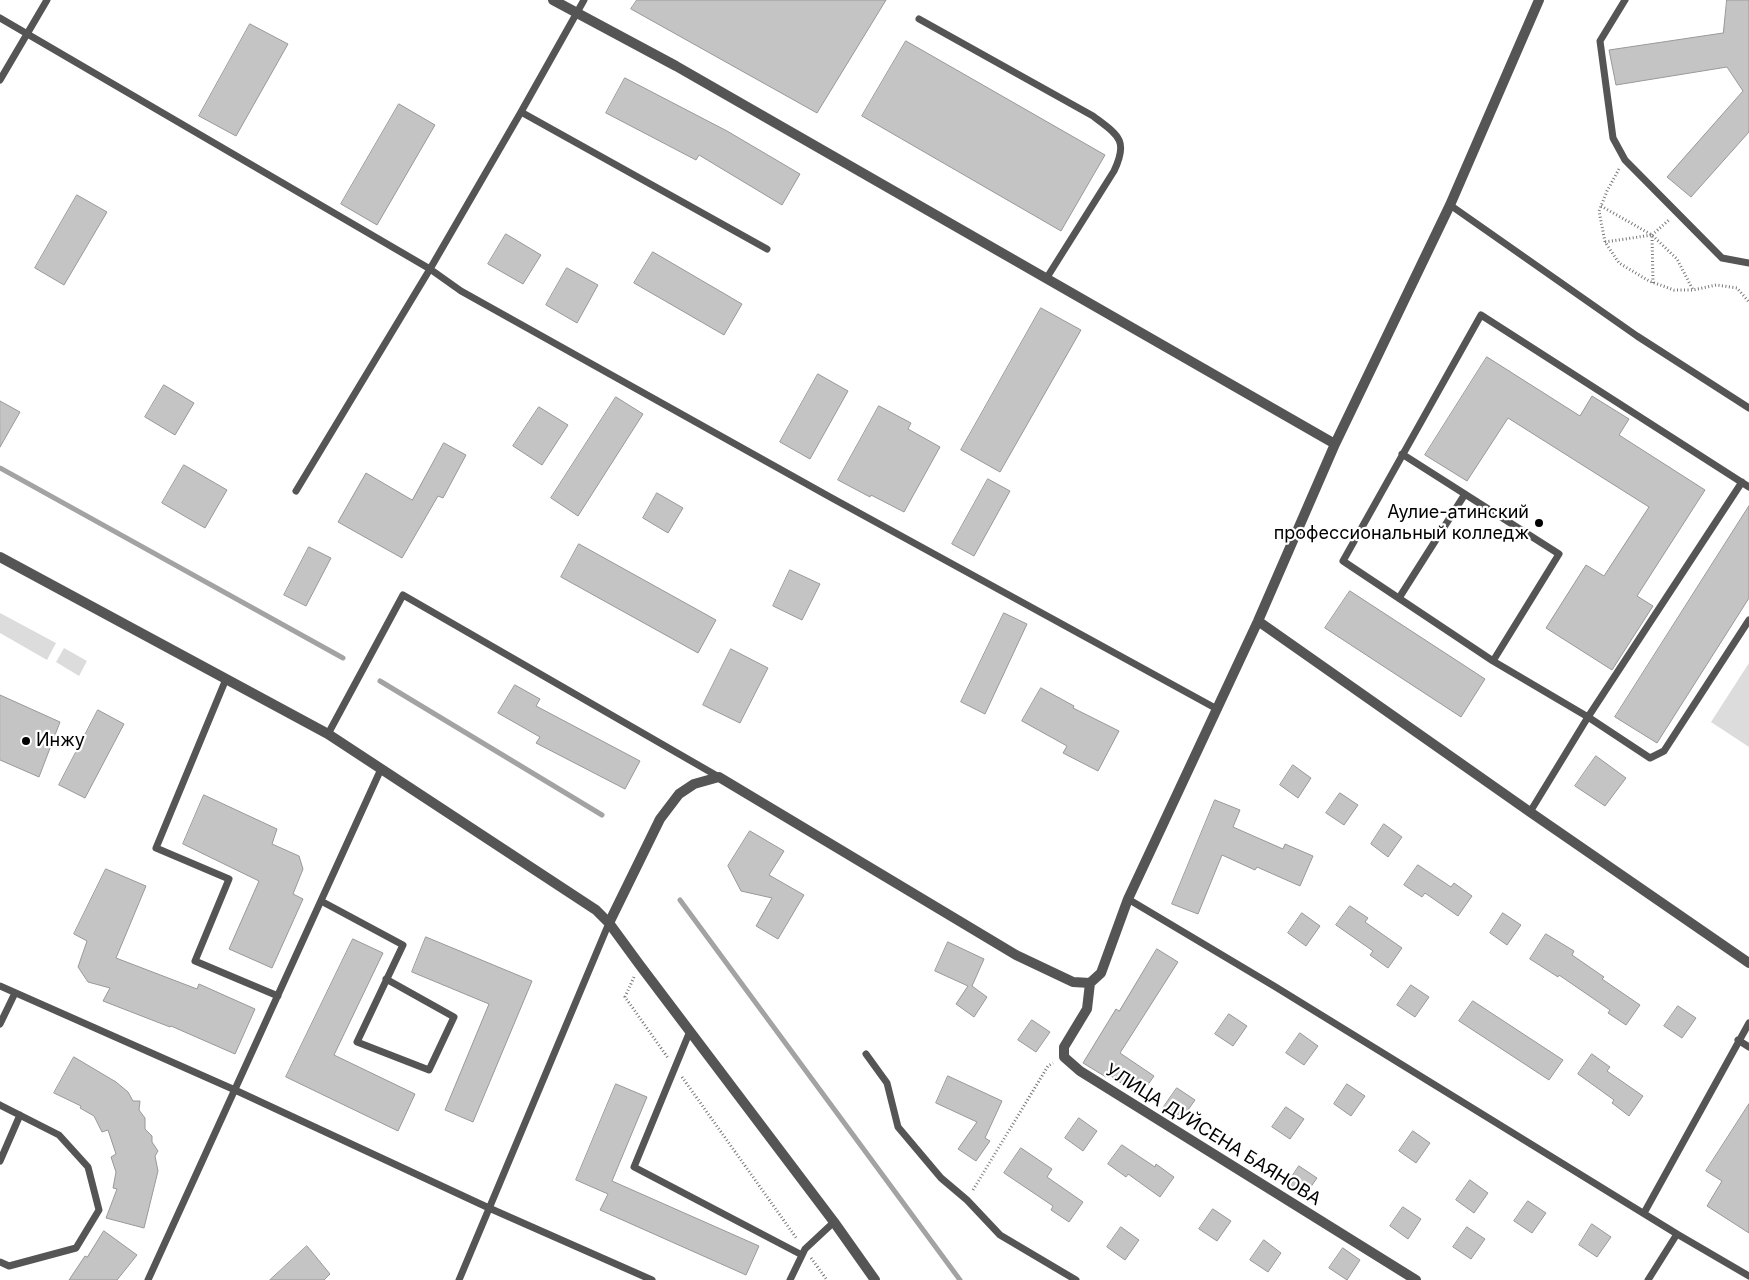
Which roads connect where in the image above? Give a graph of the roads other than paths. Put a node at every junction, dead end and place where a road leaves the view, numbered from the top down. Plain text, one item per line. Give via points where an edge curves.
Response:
1 (47, 0) edge
2 (554, 0) edge
3 (584, 0) edge
4 (1539, 0) edge
5 (1625, 0) edge
6 (577, 13) junction
7 (0, 18) edge
8 (919, 19) dead end
9 (27, 34) junction
10 (0, 80) edge
11 (521, 112) junction
12 (1450, 204) junction
13 (766, 249) dead end
14 (1749, 262) edge
15 (430, 269) junction
16 (1046, 279) junction
17 (1749, 408) edge
18 (1335, 444) junction
19 (1402, 454) junction
20 (1746, 484) edge
21 (296, 491) dead end
22 (1465, 494) junction
23 (0, 557) edge
24 (1399, 598) junction
25 (1749, 620) edge
26 (1258, 621) junction
27 (1493, 661) junction
28 (226, 679) junction
29 (1217, 709) junction
30 (1588, 717) junction
31 (328, 734) junction
32 (381, 769) junction
33 (719, 777) junction
34 (1530, 812) junction
35 (1128, 899) junction
36 (321, 901) junction
37 (609, 923) junction
38 (1749, 963) edge
39 (386, 979) junction
40 (1090, 983) junction
41 (0, 986) edge
42 (15, 993) junction
43 (278, 996) junction
44 (1749, 1023) edge
45 (0, 1024) edge
46 (690, 1031) junction
47 (1738, 1040) junction
48 (1749, 1046) edge
49 (866, 1054) dead end
50 (235, 1090) junction
51 (0, 1105) edge
52 (20, 1115) junction
53 (0, 1160) edge
54 (489, 1208) junction
55 (1644, 1213) junction
56 (834, 1222) junction
57 (1677, 1234) junction
58 (803, 1252) junction
59 (0, 1262) edge
60 (1749, 1276) edge
61 (148, 1280) edge
62 (458, 1280) edge
63 (652, 1280) edge
64 (790, 1280) edge
65 (875, 1280) edge
66 (1076, 1280) edge
67 (1416, 1280) edge
68 (1648, 1280) edge

1 - 9 lane
2 - 6 street
3 - 6 lane
4 - 12 street
5 - 14 lane via 1600,41 1613,138 1625,160 1722,258
6 - 11 lane
6 - 16 street via 676,66
7 - 9 lane
8 - 16 lane via 1093,116 1118,138 1121,157
9 - 10 lane
9 - 15 lane
11 - 13 lane
11 - 15 lane
12 - 17 lane via 1637,336
12 - 18 street
15 - 21 lane
15 - 29 lane via 486,305
16 - 18 street
18 - 26 street
19 - 20 lane via 1481,315
19 - 22 lane
19 - 24 lane via 1343,561
20 - 30 lane
22 - 24 lane
22 - 27 lane via 1559,554
23 - 28 street
24 - 27 lane
25 - 30 lane via 1664,751 1650,758
26 - 29 street
26 - 34 street
27 - 30 lane
28 - 31 street
28 - 43 lane via 156,848 229,879 195,961
29 - 35 street
30 - 34 lane
31 - 32 street
31 - 33 lane via 403,595
32 - 36 lane
32 - 37 street via 596,910
33 - 37 street via 694,784 679,794 660,819
33 - 40 street via 1016,955 1073,982
34 - 38 street
35 - 40 street via 1101,973
35 - 55 lane
36 - 39 lane via 403,945
36 - 43 lane
37 - 46 street
37 - 54 lane
39 - 39 lane via 357,1042 429,1070 454,1017
40 - 67 street, УЛИЦА ДУЙСЕНА БАЯНОВА via 1087,1009 1064,1047 1064,1057 1080,1071
41 - 42 lane
42 - 45 lane
42 - 50 lane
43 - 50 lane
44 - 47 lane
46 - 56 street
46 - 58 lane via 634,1167
47 - 48 lane
47 - 55 lane
49 - 66 lane via 887,1083 898,1127 941,1178 1000,1235
50 - 54 lane
50 - 61 lane
51 - 52 lane
52 - 53 lane
52 - 59 lane via 59,1135 88,1167 99,1210 76,1248 9,1266
54 - 62 lane
54 - 63 lane
55 - 57 lane
56 - 58 lane
56 - 65 street
57 - 60 lane
57 - 68 lane
58 - 64 lane

